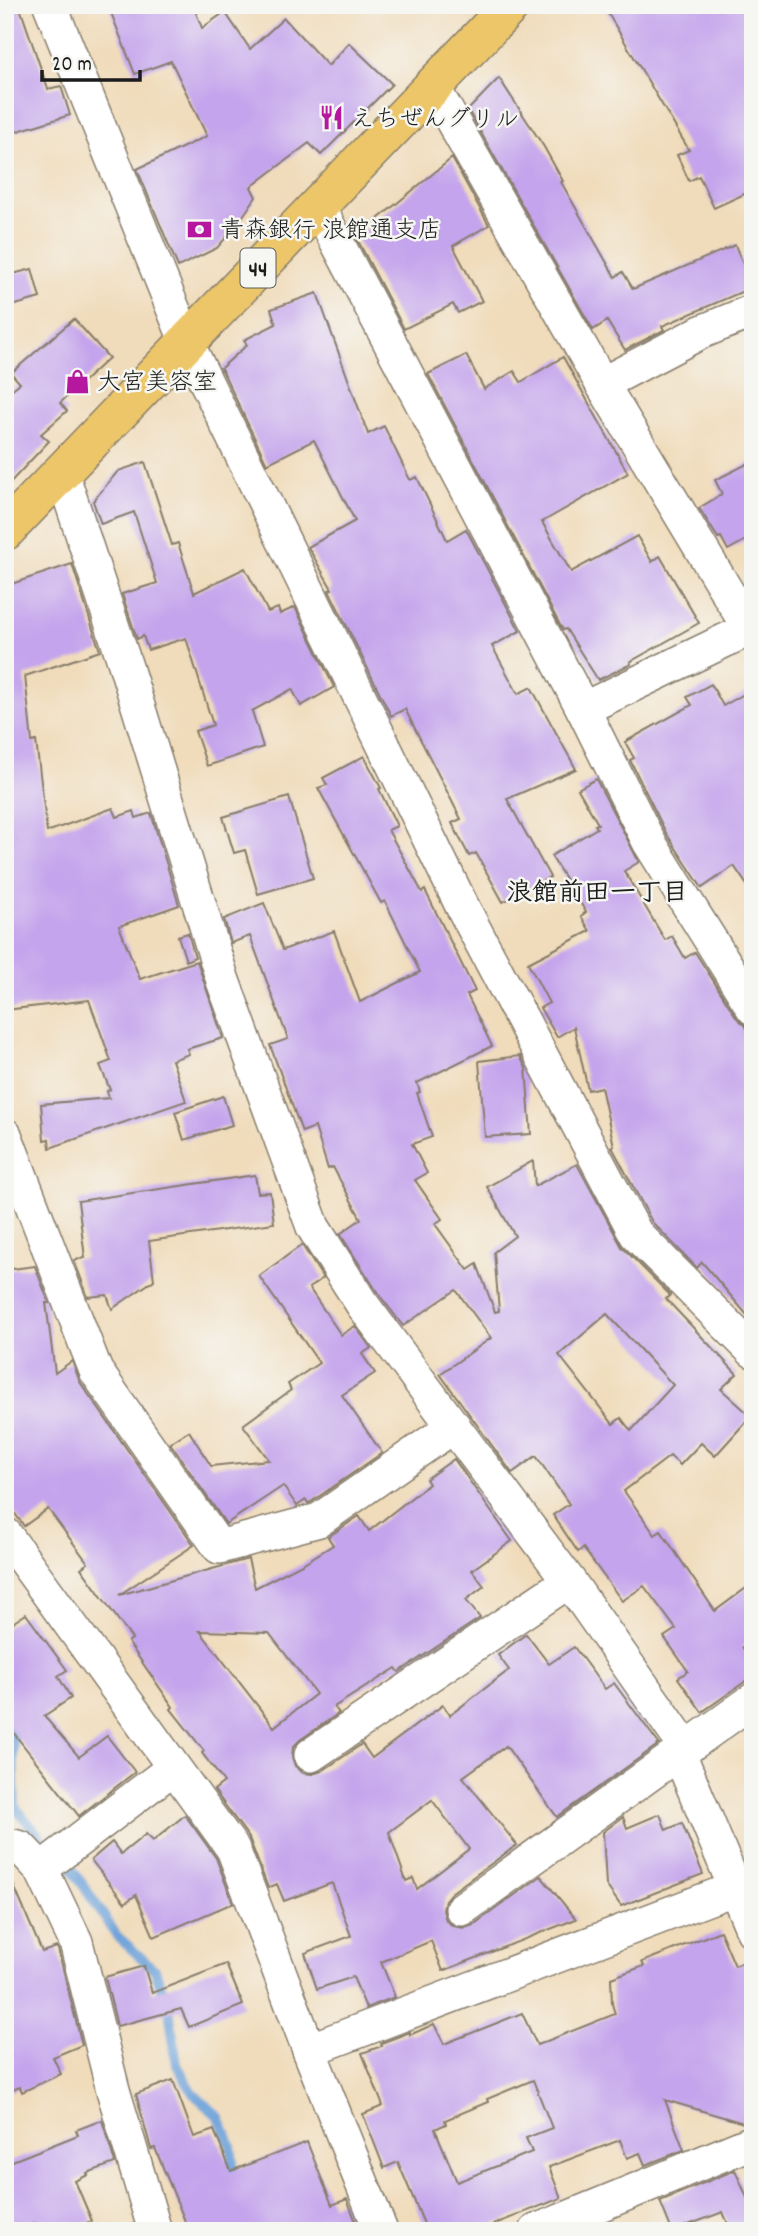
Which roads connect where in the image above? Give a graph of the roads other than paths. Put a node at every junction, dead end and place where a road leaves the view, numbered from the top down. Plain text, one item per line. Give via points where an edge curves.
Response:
1 (50, 5) edge
2 (511, 5) edge
3 (433, 87) junction
4 (318, 206) junction
5 (753, 311) edge
6 (187, 343) junction
7 (602, 384) junction
8 (62, 473) junction
9 (5, 531) edge
10 (751, 630) edge
11 (583, 709) junction
12 (753, 1008) edge
13 (5, 1135) edge
14 (753, 1351) edge
15 (454, 1426) junction
16 (5, 1534) edge
17 (569, 1581) junction
18 (753, 1700) edge
19 (683, 1750) junction
20 (311, 1755) dead end
21 (173, 1768) junction
22 (5, 1844) edge
23 (41, 1869) junction
24 (736, 1888) junction
25 (462, 1909) dead end
26 (753, 1931) edge
27 (309, 2050) junction
28 (749, 2154) edge
29 (155, 2231) edge
30 (381, 2231) edge
31 (536, 2231) edge

1 - 6 street
2 - 3 main road, 44
3 - 4 main road, 44
3 - 7 street
4 - 6 main road, 44
4 - 11 street
5 - 7 street via 701,332
6 - 8 main road, 44
6 - 14 street via 462,906 636,1234
7 - 10 street
8 - 9 main road, 44
8 - 15 street via 223,981 313,1227 362,1304
10 - 11 street
11 - 12 street via 649,842
13 - 15 street via 96,1371 219,1547 318,1520
15 - 17 street
16 - 21 street
17 - 19 street
17 - 20 street
18 - 19 street
19 - 24 street
19 - 25 street
21 - 23 street
21 - 27 street via 233,1849
22 - 23 street via 21,1848
23 - 29 street via 76,1942
24 - 26 street
24 - 27 street
27 - 30 street
28 - 31 street

